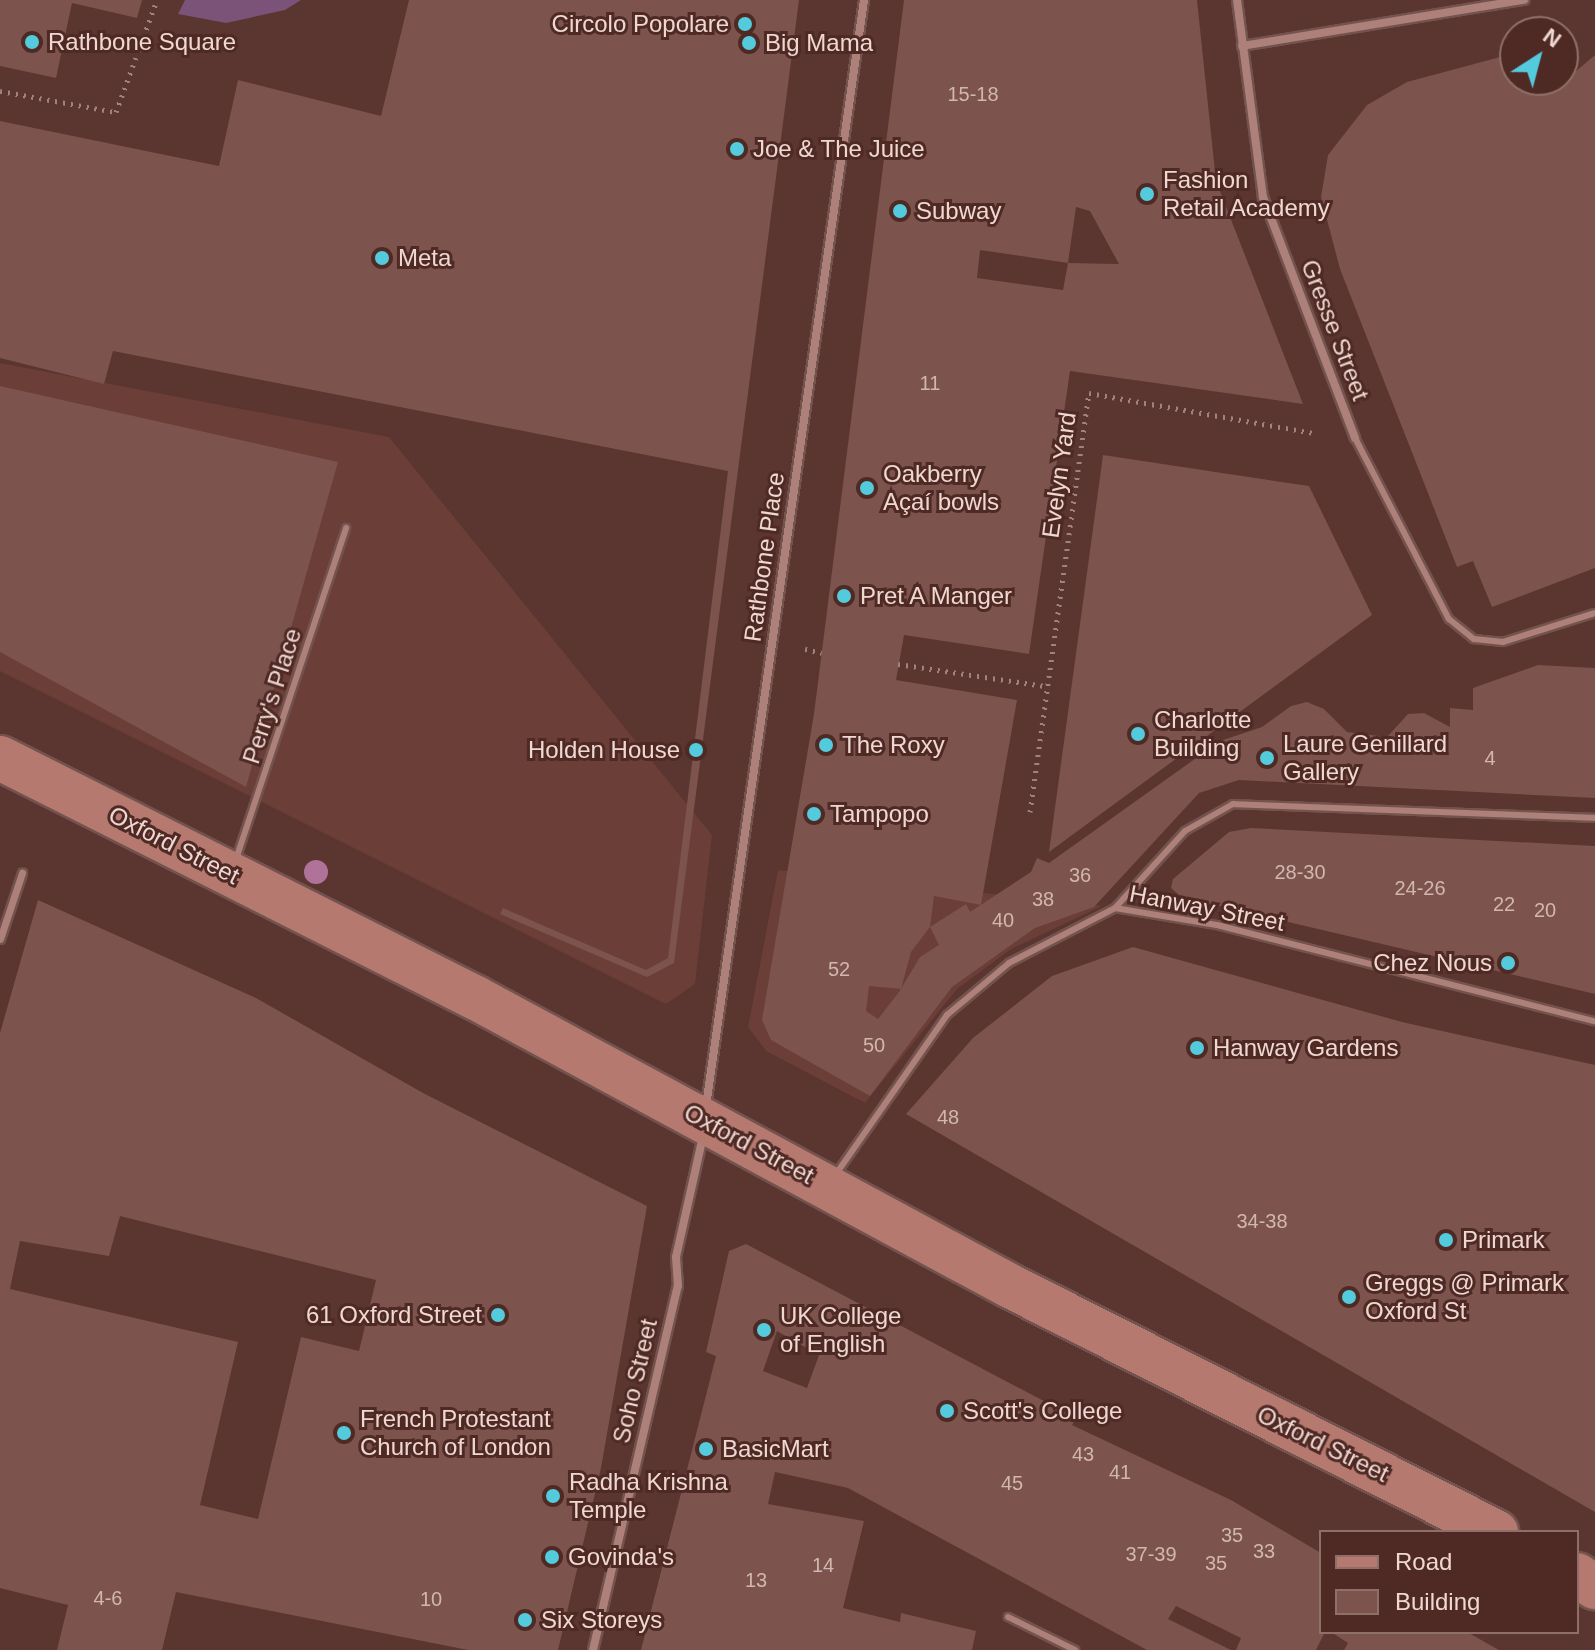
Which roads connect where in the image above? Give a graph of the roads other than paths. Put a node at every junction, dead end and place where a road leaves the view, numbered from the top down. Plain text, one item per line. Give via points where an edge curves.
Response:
1 (864, 0) edge
2 (1237, 0) edge
3 (1524, 0) edge
4 (1242, 46) junction
5 (1355, 438) joint
6 (346, 528) dead end
7 (1595, 613) edge
8 (0, 758) edge
9 (1595, 818) edge
10 (22, 873) dead end
11 (231, 874) junction
12 (1115, 908) junction
13 (0, 939) edge
14 (1595, 1021) edge
15 (705, 1120) junction
16 (827, 1186) junction
17 (1492, 1530) edge
18 (1008, 1617) dead end
19 (593, 1650) edge
20 (1075, 1650) edge

1 - 15 street, Rathbone Place via 710,1048
2 - 4 street, Gresse Street
3 - 4 street
4 - 5 street, Gresse Street via 1263,197
5 - 7 lane via 1449,619 1474,639 1503,642
6 - 11 lane, Perry's Place
8 - 11 main road, Oxford Street
9 - 12 lane via 1233,804 1185,831
10 - 13 street
11 - 15 main road, Oxford Street
12 - 14 lane, Hanway Street via 1217,925
12 - 16 lane, Hanway Street via 1009,963 947,1015
15 - 16 main road, Oxford Street
15 - 19 street, Soho Street via 676,1257 678,1286
16 - 17 main road, Oxford Street via 1010,1286
18 - 20 lane

